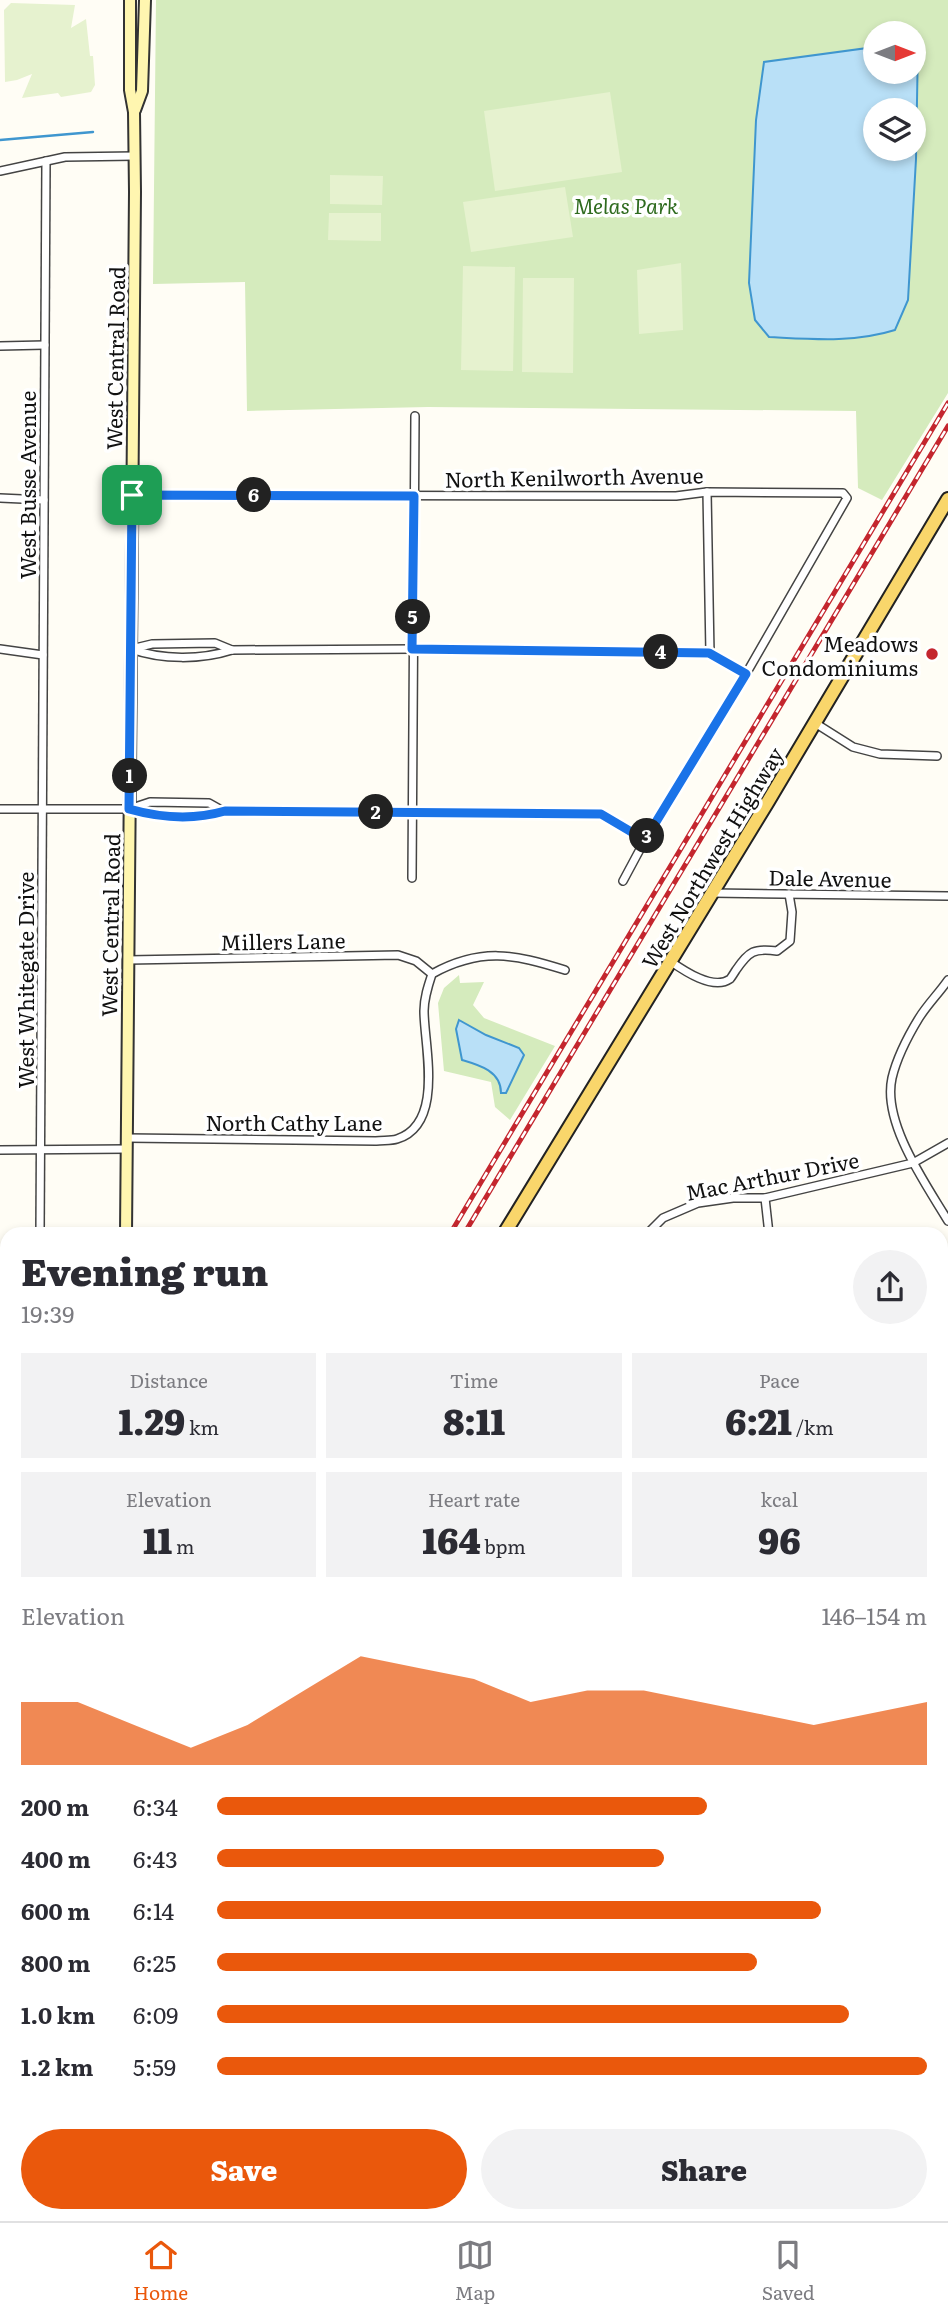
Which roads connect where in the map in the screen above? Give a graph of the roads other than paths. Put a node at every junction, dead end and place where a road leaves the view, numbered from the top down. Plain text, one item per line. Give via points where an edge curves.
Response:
1 (130, 0) edge
2 (145, 0) edge
3 (134, 112) junction
4 (135, 156) junction
5 (46, 161) junction
6 (0, 171) edge
7 (45, 345) junction
8 (0, 346) edge
9 (415, 416) dead end
10 (707, 492) junction
11 (132, 495) junction
12 (414, 496) junction
13 (0, 498) edge
14 (948, 499) edge
15 (44, 500) junction
16 (0, 649) edge
17 (131, 649) junction
18 (412, 649) junction
19 (232, 650) junction
20 (709, 653) junction
21 (43, 655) junction
22 (746, 674) junction
23 (815, 723) junction
24 (937, 756) dead end
25 (0, 809) edge
26 (129, 809) junction
27 (41, 810) junction
28 (225, 811) junction
29 (411, 812) junction
30 (645, 840) junction
31 (412, 878) dead end
32 (623, 881) dead end
33 (711, 894) junction
34 (789, 894) junction
35 (948, 896) edge
36 (128, 960) junction
37 (670, 961) junction
38 (565, 970) dead end
39 (432, 974) junction
40 (948, 980) edge
41 (948, 1143) edge
42 (127, 1144) junction
43 (0, 1150) edge
44 (41, 1150) junction
45 (913, 1163) junction
46 (765, 1198) junction
47 (948, 1221) edge
48 (40, 1227) edge
49 (126, 1227) edge
50 (508, 1227) edge
51 (654, 1227) edge
52 (768, 1227) edge

1 - 3 main road, West Central Road
2 - 3 main road, West Central Road via 142,91
3 - 4 main road, West Central Road
4 - 5 street
4 - 11 main road, West Central Road
5 - 6 street
5 - 7 street, West Busse Avenue
7 - 8 street
7 - 15 street, West Busse Avenue
9 - 12 street
10 - 12 street, North Kenilworth Avenue via 676,496
10 - 20 street
10 - 22 street, North Kenilworth Avenue via 843,493 847,498
11 - 12 street, North Kenilworth Avenue
11 - 17 main road, West Central Road
12 - 18 street
13 - 15 street
14 - 23 main road, West Northwest Highway
15 - 21 street, West Busse Avenue
16 - 21 street
17 - 19 street via 215,643
17 - 19 street via 151,656 213,656
17 - 26 main road, West Central Road
18 - 19 street
18 - 20 street
18 - 29 street
20 - 22 street
21 - 27 street, West Busse Avenue
22 - 30 street
23 - 24 street via 853,747 880,754
23 - 33 main road, West Northwest Highway
25 - 27 street
26 - 27 street
26 - 28 street via 204,818
26 - 28 street via 150,802 209,803
26 - 36 main road, West Central Road
27 - 44 street, West Whitegate Drive
28 - 29 street
29 - 30 street via 601,814
29 - 31 street
30 - 32 street
33 - 34 street, Dale Avenue
33 - 37 main road, West Northwest Highway
34 - 35 street, Dale Avenue
34 - 37 street via 790,941 777,951 753,951 730,979 699,980
36 - 39 street, Millers Lane via 398,955 416,961
36 - 42 main road, West Central Road
37 - 50 main road, West Northwest Highway
38 - 39 street via 523,957 502,956 454,962
39 - 42 street, North Cathy Lane via 424,1009 429,1086 418,1123 398,1139
40 - 45 street via 920,1016 891,1079 892,1106
41 - 45 street, Mac Arthur Drive
42 - 44 street, North Cathy Lane
42 - 49 main road, West Central Road
43 - 44 street, North Cathy Lane
44 - 48 street, West Whitegate Drive
45 - 46 street, Mac Arthur Drive
45 - 47 street
46 - 51 street, Mac Arthur Drive via 698,1203 663,1218
46 - 52 street

